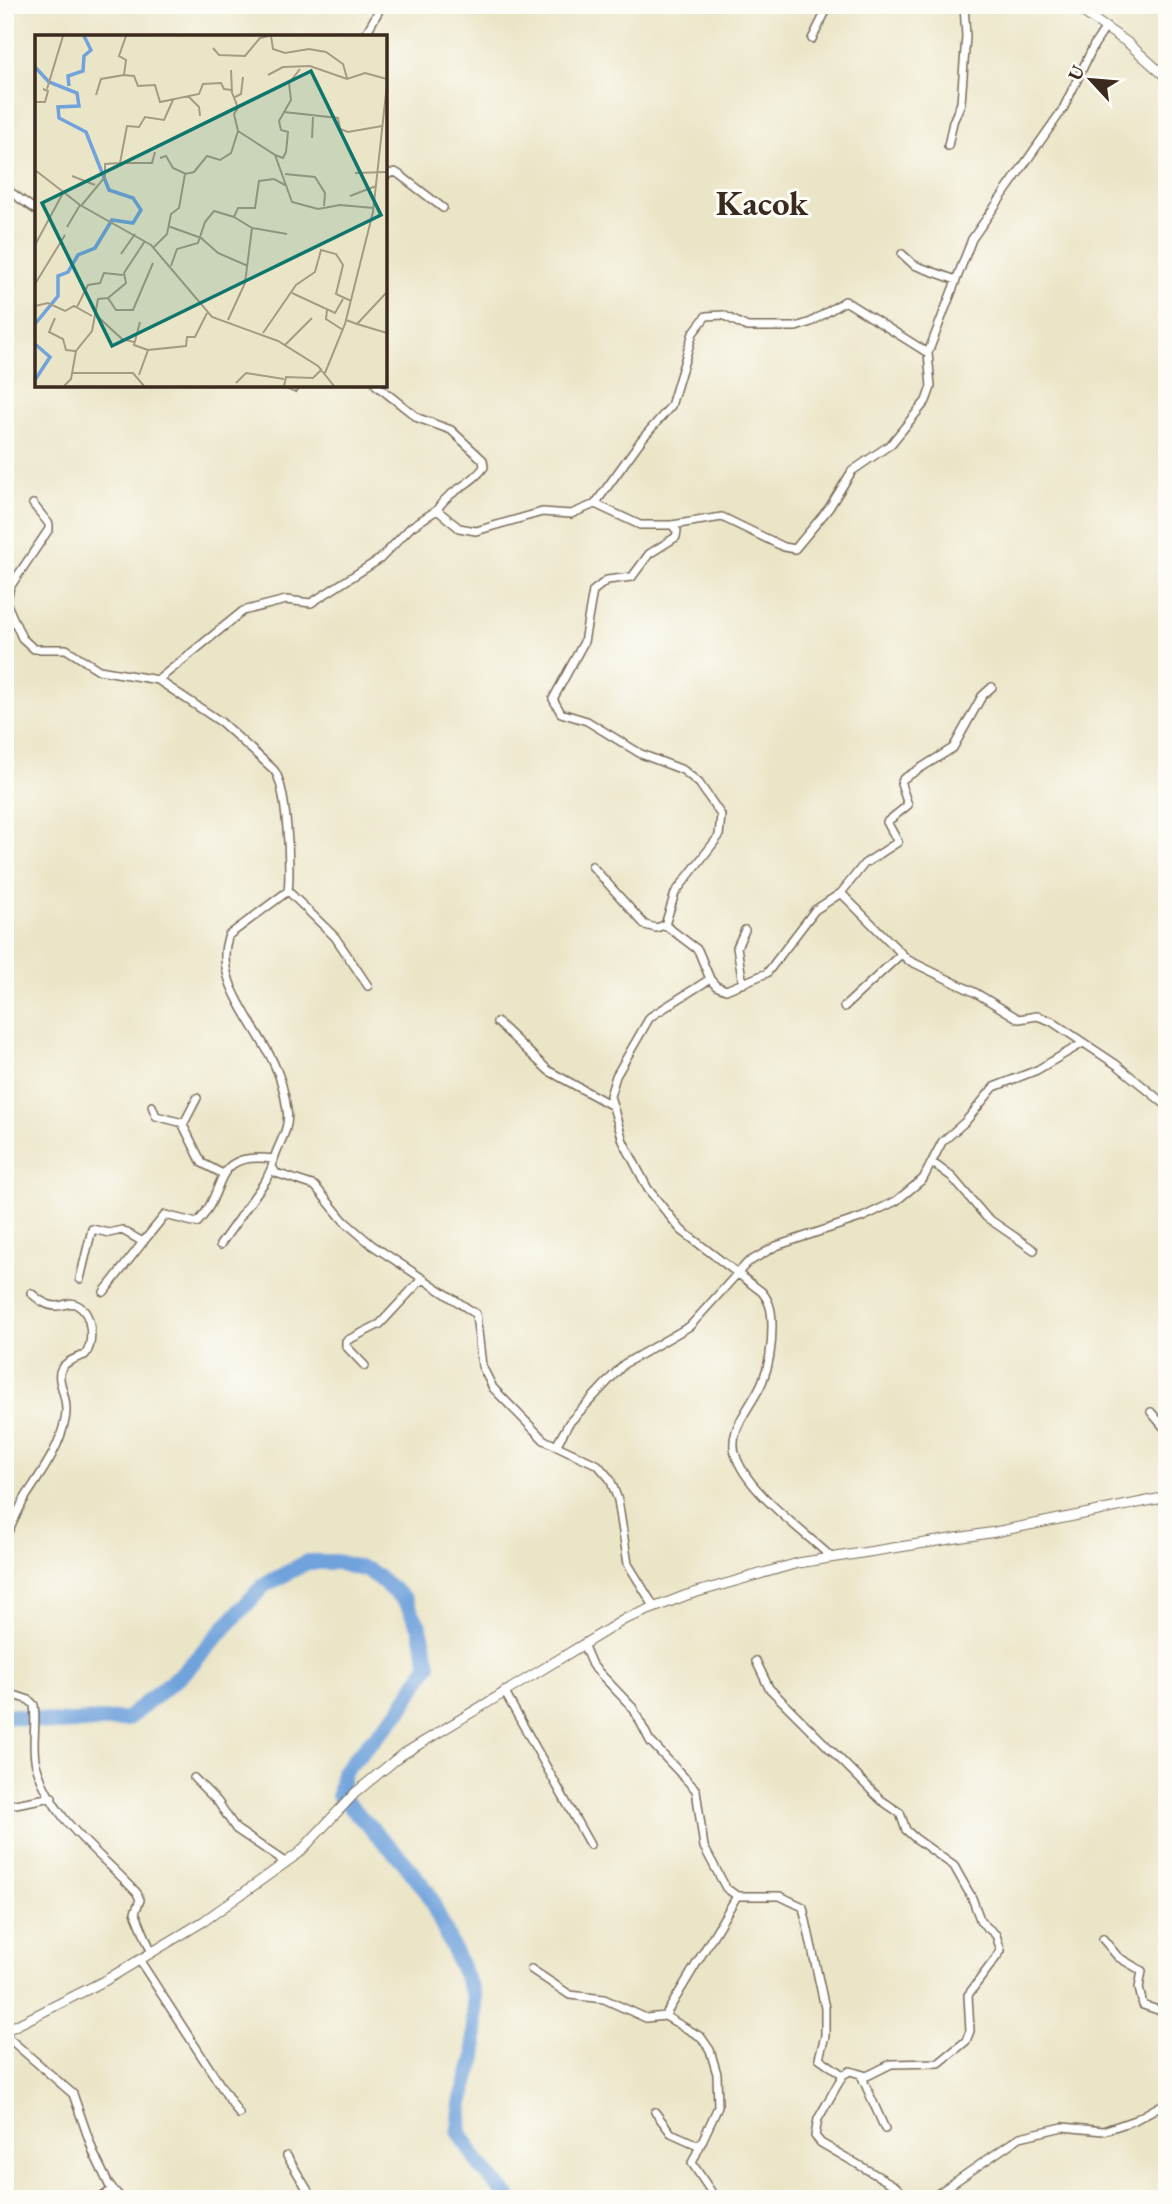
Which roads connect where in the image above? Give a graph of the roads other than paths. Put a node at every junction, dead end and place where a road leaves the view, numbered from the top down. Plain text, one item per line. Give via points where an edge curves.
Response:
1 (382, 5) edge
2 (829, 5) edge
3 (964, 5) edge
4 (1073, 5) edge
5 (1106, 27) junction
6 (365, 35) edge
7 (813, 39) dead end
8 (1167, 78) edge
9 (948, 146) dead end
10 (387, 175) edge
11 (5, 188) edge
12 (443, 208) dead end
13 (35, 210) edge
14 (901, 254) dead end
15 (956, 280) junction
16 (928, 353) junction
17 (379, 387) edge
18 (33, 504) dead end
19 (595, 504) junction
20 (437, 510) junction
21 (672, 525) junction
22 (6, 600) edge
23 (158, 680) junction
24 (992, 687) dead end
25 (592, 866) dead end
26 (288, 891) junction
27 (841, 893) junction
28 (665, 925) junction
29 (745, 930) dead end
30 (900, 955) junction
31 (710, 979) junction
32 (743, 984) junction
33 (368, 986) dead end
34 (844, 1007) dead end
35 (497, 1022) dead end
36 (1083, 1043) junction
37 (197, 1098) dead end
38 (611, 1105) junction
39 (152, 1106) dead end
40 (1167, 1106) edge
41 (183, 1123) junction
42 (272, 1163) junction
43 (933, 1163) junction
44 (223, 1174) junction
45 (144, 1242) junction
46 (220, 1245) dead end
47 (1034, 1250) dead end
48 (736, 1272) junction
49 (80, 1279) dead end
50 (421, 1280) junction
51 (104, 1292) dead end
52 (31, 1293) dead end
53 (365, 1366) dead end
54 (1151, 1412) dead end
55 (1167, 1431) edge
56 (556, 1446) junction
57 (1167, 1497) edge
58 (5, 1536) edge
59 (830, 1556) junction
60 (655, 1608) junction
61 (583, 1644) junction
62 (756, 1661) dead end
63 (504, 1690) junction
64 (5, 1692) edge
65 (194, 1778) dead end
66 (52, 1797) junction
67 (5, 1806) edge
68 (590, 1845) dead end
69 (286, 1863) junction
70 (737, 1896) junction
71 (1103, 1939) dead end
72 (152, 1953) junction
73 (140, 1961) junction
74 (531, 1969) dead end
75 (1167, 2012) edge
76 (665, 2016) junction
77 (5, 2033) edge
78 (861, 2074) junction
79 (843, 2075) junction
80 (1167, 2102) edge
81 (655, 2112) dead end
82 (239, 2114) dead end
83 (885, 2129) dead end
84 (700, 2146) junction
85 (287, 2156) dead end
86 (113, 2189) junction
87 (99, 2199) edge
88 (122, 2199) edge
89 (313, 2199) edge
90 (716, 2199) edge
91 (909, 2199) edge
92 (930, 2199) edge

1 - 6 street
2 - 7 street
3 - 9 street via 961,103
4 - 5 street
5 - 8 street
5 - 15 street via 1063,108 977,230
10 - 12 street via 400,175
11 - 13 street
14 - 15 street via 914,265
15 - 16 street
16 - 19 street via 845,300 796,327 747,327 723,315 706,316 693,333 671,406
16 - 21 street via 931,387 926,401 899,436 852,471 799,547 784,547 722,517
17 - 20 street via 418,418 451,430 483,460 484,467 476,477 446,497
18 - 22 street via 50,524 49,529
19 - 20 street via 570,514 542,512 476,531 458,528
19 - 21 street via 634,523
20 - 23 street via 411,527 380,559 311,603 286,600 243,611
21 - 28 street via 676,537 649,554 632,577 607,580 593,591 584,642 553,699 561,713 587,721 641,754 683,770 699,783 721,815 719,836 676,892
22 - 23 street via 22,638 34,649 66,649 99,670
23 - 26 street via 221,722 279,774 284,793
24 - 27 street via 982,696 953,748 903,779 908,805 887,822 898,842 864,864
25 - 28 street via 645,925
26 - 33 street via 335,937
26 - 42 street via 229,936 224,962 229,980 275,1065 285,1099 288,1123
27 - 30 street
27 - 32 street via 807,919 774,967
28 - 31 street via 698,950
29 - 32 street via 737,947
30 - 34 street
30 - 36 street via 1019,1019 1046,1019
31 - 32 street via 723,990
31 - 38 street via 650,1017 612,1084
35 - 38 street via 549,1071
36 - 40 street
36 - 43 street via 1037,1070 994,1087 942,1142
37 - 41 street
38 - 48 street via 648,1189 681,1230
39 - 41 street via 156,1116
41 - 44 street via 202,1163
42 - 44 street via 241,1158
42 - 46 street via 266,1180
42 - 50 street via 276,1172 315,1186 351,1229
43 - 47 street via 952,1177 986,1217
43 - 48 street via 911,1191 882,1209 776,1246
44 - 45 street via 198,1222 164,1215
45 - 49 street via 122,1230 92,1229
45 - 51 street
48 - 56 street via 691,1326 624,1364 569,1423
48 - 59 street via 766,1297 772,1317 772,1346 763,1381 735,1431 736,1459 768,1499
50 - 53 street via 380,1324 346,1341
50 - 56 street via 476,1314 486,1378 536,1434
52 - 58 street via 54,1306 69,1303 81,1307 88,1320 90,1344 85,1355 61,1366 67,1404 64,1425 45,1469
54 - 55 street
56 - 60 street via 598,1465 610,1479 628,1564
57 - 59 street via 995,1532
59 - 60 street via 728,1582
60 - 61 street via 625,1619
61 - 63 street
61 - 70 street via 592,1665 634,1708 650,1741 695,1788 707,1858 726,1888
62 - 78 street via 769,1688 900,1814 906,1830 954,1866 981,1922 1001,1944 997,1957 968,1995 970,2031 966,2041 935,2064 891,2064 867,2076
63 - 68 street
63 - 69 street via 400,1756 355,1793
64 - 66 street via 29,1700 35,1711 34,1751
65 - 69 street via 236,1829
66 - 67 street
66 - 72 street via 85,1844 137,1893 140,1900 135,1912
69 - 72 street
70 - 76 street
70 - 79 street via 780,1896 803,1907 825,2008 819,2058
71 - 75 street via 1118,1957 1142,1971 1139,1989 1143,2005
72 - 73 street
73 - 77 street
73 - 82 street
74 - 76 street via 570,1995 604,1999 646,2018
76 - 84 street via 701,2037 717,2074 718,2107
77 - 86 street via 73,2094 94,2154
78 - 79 street via 850,2071
78 - 83 street
79 - 91 street via 818,2119 815,2136 902,2190
80 - 92 street via 1103,2132 1060,2127 1020,2137
81 - 84 street via 671,2133
84 - 90 street via 692,2165
85 - 89 street
86 - 87 street
86 - 88 street

